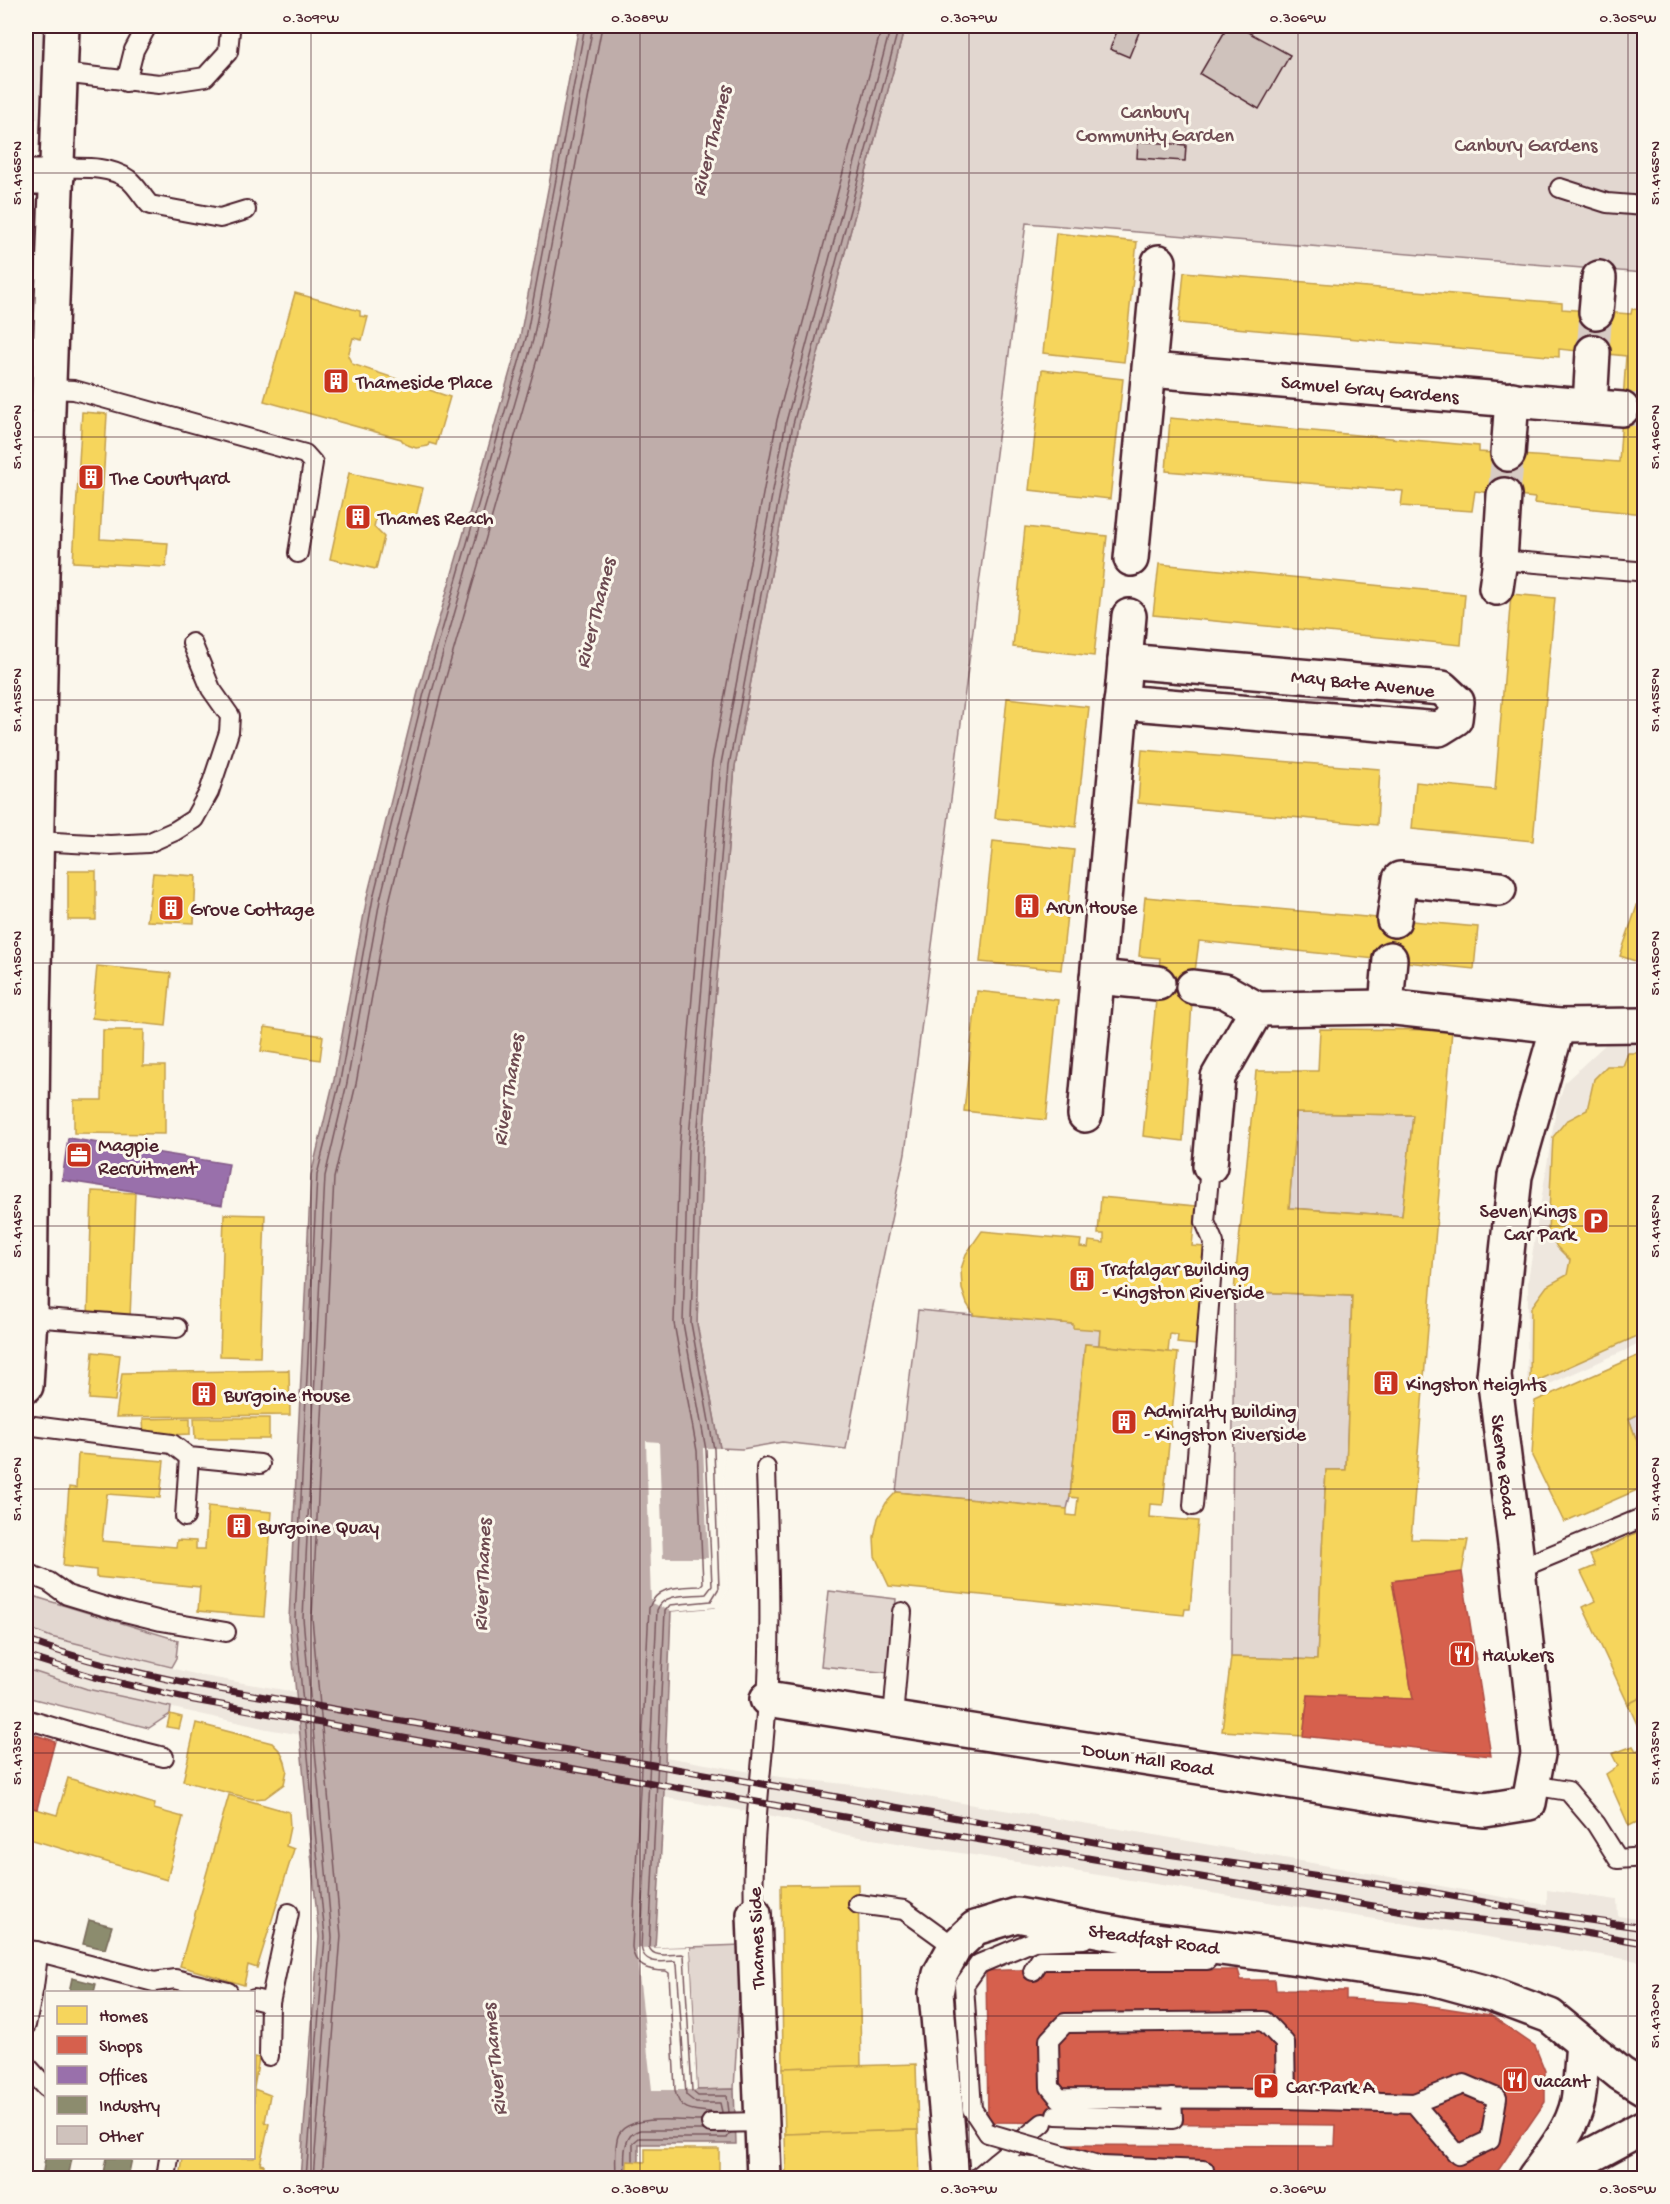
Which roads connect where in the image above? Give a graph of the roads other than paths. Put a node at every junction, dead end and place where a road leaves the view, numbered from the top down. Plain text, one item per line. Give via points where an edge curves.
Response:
1 (62, 26) edge
2 (147, 26) edge
3 (228, 26) edge
4 (61, 73) junction
5 (126, 82) junction
6 (47, 174) edge
7 (1560, 188) dead end
8 (1644, 206) edge
9 (246, 210) dead end
10 (1159, 262) dead end
11 (1599, 278) dead end
12 (1596, 312) tunnel mouth
13 (37, 346) edge
14 (1593, 352) tunnel mouth
15 (1150, 370) junction
16 (49, 389) junction
17 (1512, 399) junction
18 (1590, 406) junction
19 (1622, 409) tunnel mouth
20 (1508, 454) tunnel mouth
21 (1504, 495) tunnel mouth
22 (34, 543) edge
23 (298, 554) dead end
24 (1131, 559) dead end
25 (1636, 571) dead end
26 (1498, 574) joint
27 (1129, 616) dead end
28 (192, 643) dead end
29 (1125, 661) junction
30 (1121, 702) junction
31 (32, 762) edge
32 (36, 841) junction
33 (1499, 889) dead end
34 (1394, 920) dead end
35 (1390, 959) dead end
36 (1097, 977) junction
37 (1158, 983) dead end
38 (1193, 987) dead end
39 (1386, 1007) junction
40 (1257, 1009) junction
41 (29, 1018) edge
42 (1644, 1025) edge
43 (1558, 1026) junction
44 (1085, 1115) dead end
45 (1210, 1166) joint
46 (30, 1317) junction
47 (177, 1328) dead end
48 (26, 1386) edge
49 (26, 1425) edge
50 (189, 1457) junction
51 (260, 1464) dead end
52 (766, 1468) dead end
53 (1193, 1506) dead end
54 (185, 1517) dead end
55 (1644, 1517) edge
56 (1518, 1569) junction
57 (26, 1573) edge
58 (903, 1612) dead end
59 (226, 1632) dead end
60 (767, 1699) junction
61 (893, 1718) junction
62 (26, 1719) edge
63 (164, 1757) dead end
64 (1530, 1794) junction
65 (1644, 1857) edge
66 (858, 1904) dead end
67 (289, 1913) dead end
68 (754, 1914) joint
69 (1140, 1938) junction
70 (954, 1947) junction
71 (31, 1951) edge
72 (1284, 1956) junction
73 (1033, 1971) dead end
74 (224, 1991) edge
75 (262, 2001) edge
76 (26, 2025) edge
77 (1582, 2044) junction
78 (269, 2056) dead end
79 (26, 2065) edge
80 (38, 2087) edge
81 (1644, 2088) edge
82 (1172, 2098) junction
83 (1286, 2099) junction
84 (1414, 2103) junction
85 (711, 2122) dead end
86 (763, 2122) junction
87 (1644, 2127) edge
88 (169, 2159) edge
89 (996, 2162) junction
90 (1101, 2166) junction
91 (1179, 2174) edge
92 (1204, 2174) edge
93 (166, 2178) edge
94 (764, 2178) edge
95 (952, 2178) edge
96 (976, 2178) edge
97 (1534, 2178) edge
98 (1568, 2178) edge

1 - 4 street
2 - 5 lane via 134,50
3 - 5 lane via 228,52 205,76 159,84
4 - 5 lane
4 - 6 street
6 - 9 lane via 87,168 113,171 130,180 150,206 220,218
6 - 13 street
7 - 8 lane via 1607,203
10 - 15 street
11 - 12 street
13 - 16 street
14 - 18 street
15 - 17 street, Samuel Gray Gardens
15 - 24 street
16 - 22 street
16 - 23 lane via 74,390 305,454 313,463
17 - 18 street, Samuel Gray Gardens
17 - 20 street
18 - 19 street, Samuel Gray Gardens
21 - 26 street
22 - 31 street
25 - 26 lane
27 - 29 street
28 - 32 lane via 211,689 230,716 229,732 209,792 195,819 148,843
29 - 30 street
29 - 30 street, May Bate Avenue via 1442,688 1457,702 1455,719 1439,729
30 - 36 street
31 - 32 street
32 - 41 street
33 - 34 street via 1400,879
35 - 39 street
36 - 37 street
36 - 44 street
38 - 40 street via 1225,991
39 - 40 street
39 - 43 street
40 - 45 street via 1218,1077
41 - 46 street
42 - 43 street
43 - 56 street, Skerne Road via 1515,1176 1494,1376
45 - 53 lane via 1205,1222 1214,1243
46 - 47 lane
46 - 48 street
49 - 50 lane via 172,1444
50 - 51 lane
50 - 54 lane
52 - 60 lane, Thames Side via 771,1620
55 - 56 lane
56 - 64 street, Skerne Road via 1538,1754
57 - 59 lane via 68,1595 112,1609
58 - 61 lane
60 - 61 street, Down Hall Road
60 - 68 lane, Thames Side via 753,1875
61 - 64 street, Down Hall Road via 1441,1805 1485,1810
62 - 63 lane
64 - 65 lane via 1568,1791 1596,1824 1618,1859
66 - 70 lane via 904,1910
67 - 75 lane
68 - 86 street, Thames Side
69 - 70 street, Steadfast Road via 1017,1915 975,1928
69 - 72 street, Steadfast Road
69 - 90 lane, bridge via 1035,1941 979,1964 964,1985 972,2109 988,2133
70 - 95 street, Steadfast Road via 940,1974 936,1993
71 - 74 lane via 154,1982 175,1979
71 - 76 lane via 34,1987
72 - 73 lane via 1227,1960 1040,1960
72 - 77 street, Steadfast Road via 1433,1978 1491,1994 1550,2016
75 - 78 lane
77 - 81 street, Steadfast Road
77 - 97 street via 1578,2101 1564,2136
79 - 80 lane
82 - 83 lane
82 - 83 lane via 1059,2098 1050,2087 1049,2040 1065,2023 1264,2022 1285,2043
82 - 89 lane via 1173,2119 1049,2119
83 - 84 lane
84 - 84 lane via 1464,2084 1497,2098 1490,2140 1458,2155
85 - 86 lane
86 - 94 street, Thames Side
87 - 98 street via 1586,2158
88 - 93 lane
89 - 90 lane via 1031,2167
89 - 96 lane
90 - 91 lane
91 - 92 lane

